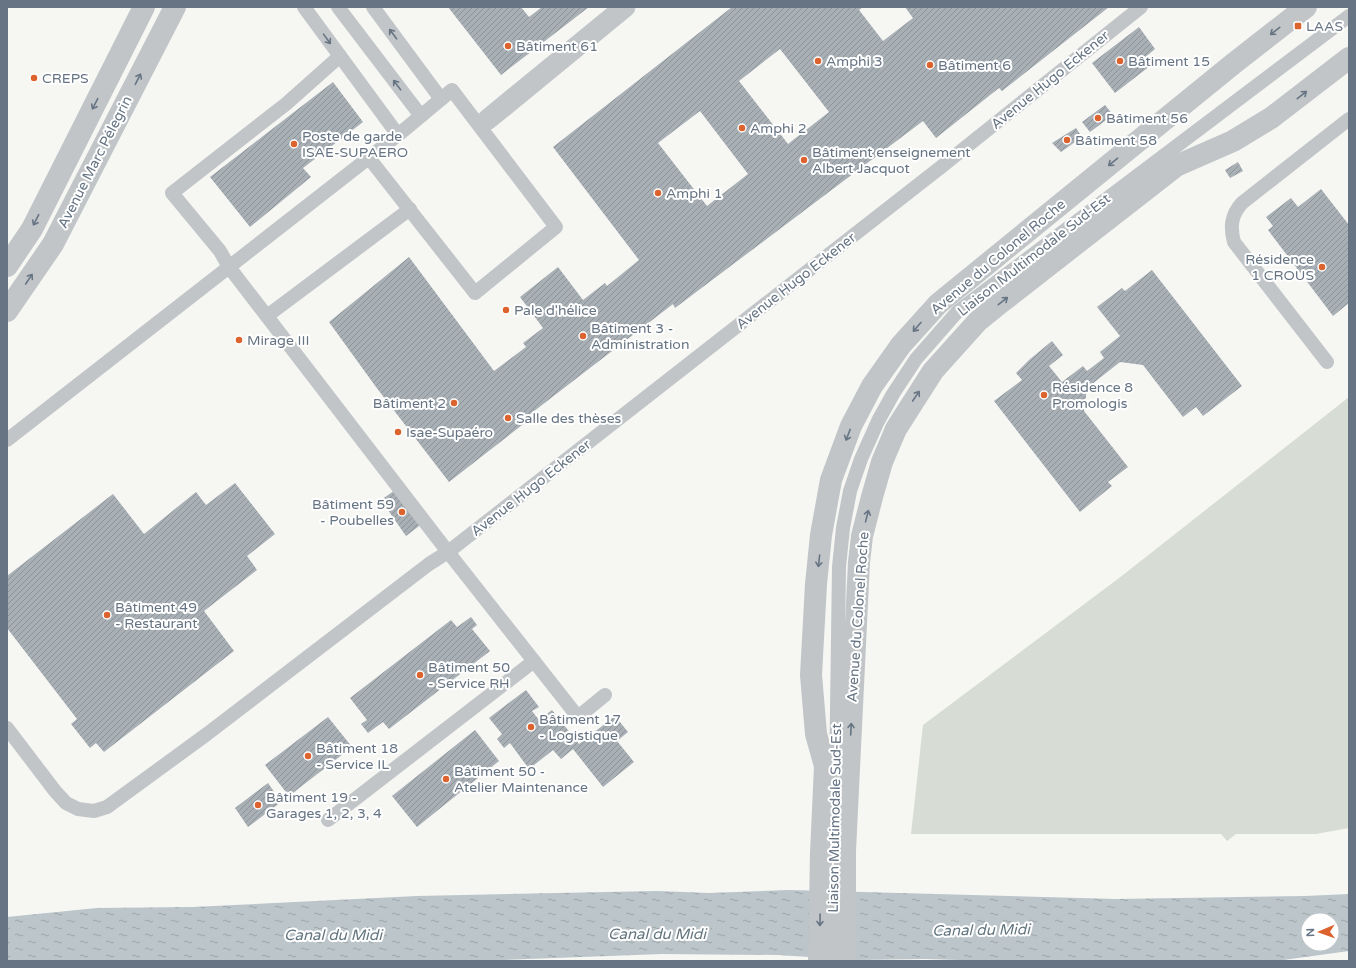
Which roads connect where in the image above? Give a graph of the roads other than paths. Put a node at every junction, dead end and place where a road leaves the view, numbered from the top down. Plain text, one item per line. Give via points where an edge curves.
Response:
1 (144, 7) edge
2 (175, 7) edge
3 (304, 7) edge
4 (338, 7) edge
5 (373, 7) edge
6 (625, 7) edge
7 (1140, 7) edge
8 (1306, 7) edge
9 (1349, 16) edge
10 (340, 56) junction
11 (1347, 64) edge
12 (441, 99) junction
13 (421, 116) junction
14 (1349, 119) edge
15 (487, 120) dead end
16 (398, 135) junction
17 (369, 158) junction
18 (410, 209) junction
19 (7, 266) edge
20 (229, 267) junction
21 (7, 311) edge
22 (267, 316) junction
23 (1327, 362) dead end
24 (7, 440) edge
25 (448, 552) junction
26 (534, 661) junction
27 (837, 676) junction
28 (605, 695) dead end
29 (7, 728) edge
30 (825, 766) junction
31 (328, 820) dead end
32 (833, 852) junction
33 (819, 961) edge
34 (833, 961) edge
35 (845, 961) edge

1 -> 19 street, Avenue Marc Pélegrin via 32,229
21 -> 2 street, Avenue Marc Pélegrin via 53,244
3 -> 10 lane
13 -> 4 lane
12 -> 5 lane
6 - 15 street
7 - 25 lane, Avenue Hugo Eckener via 941,167
8 -> 30 street, Avenue du Colonel Roche via 938,304 902,345 872,386 851,426 831,480 821,536 811,675 816,734
9 - 27 lane, Liaison Multimodale Sud-Est via 958,311 916,359 878,421 850,491 839,567
10 - 16 lane
10 - 20 lane via 286,104 172,193 220,251
32 -> 11 street, Avenue du Colonel Roche via 862,536 882,462 896,429 910,406 933,371 952,349 978,321 999,304 1176,166 1240,137
12 - 13 lane
12 - 18 lane via 452,90 556,227 475,293
13 - 16 lane
14 - 23 lane via 1242,203 1237,209 1231,229 1234,242
16 - 17 lane
17 - 18 lane
17 - 20 lane
18 - 22 lane
20 - 22 lane
20 - 24 lane
22 - 25 lane
25 - 26 lane
25 - 29 lane, Avenue Hugo Eckener via 428,564 207,734 107,807 94,810 78,809 66,803
26 - 28 lane via 578,716
26 - 31 lane
27 - 30 lane, Liaison Multimodale Sud-Est
27 - 32 lane, Liaison Multimodale Sud-Est
30 - 32 street, Avenue du Colonel Roche
32 -> 33 street
32 - 34 lane, Liaison Multimodale Sud-Est
32 - 35 street

